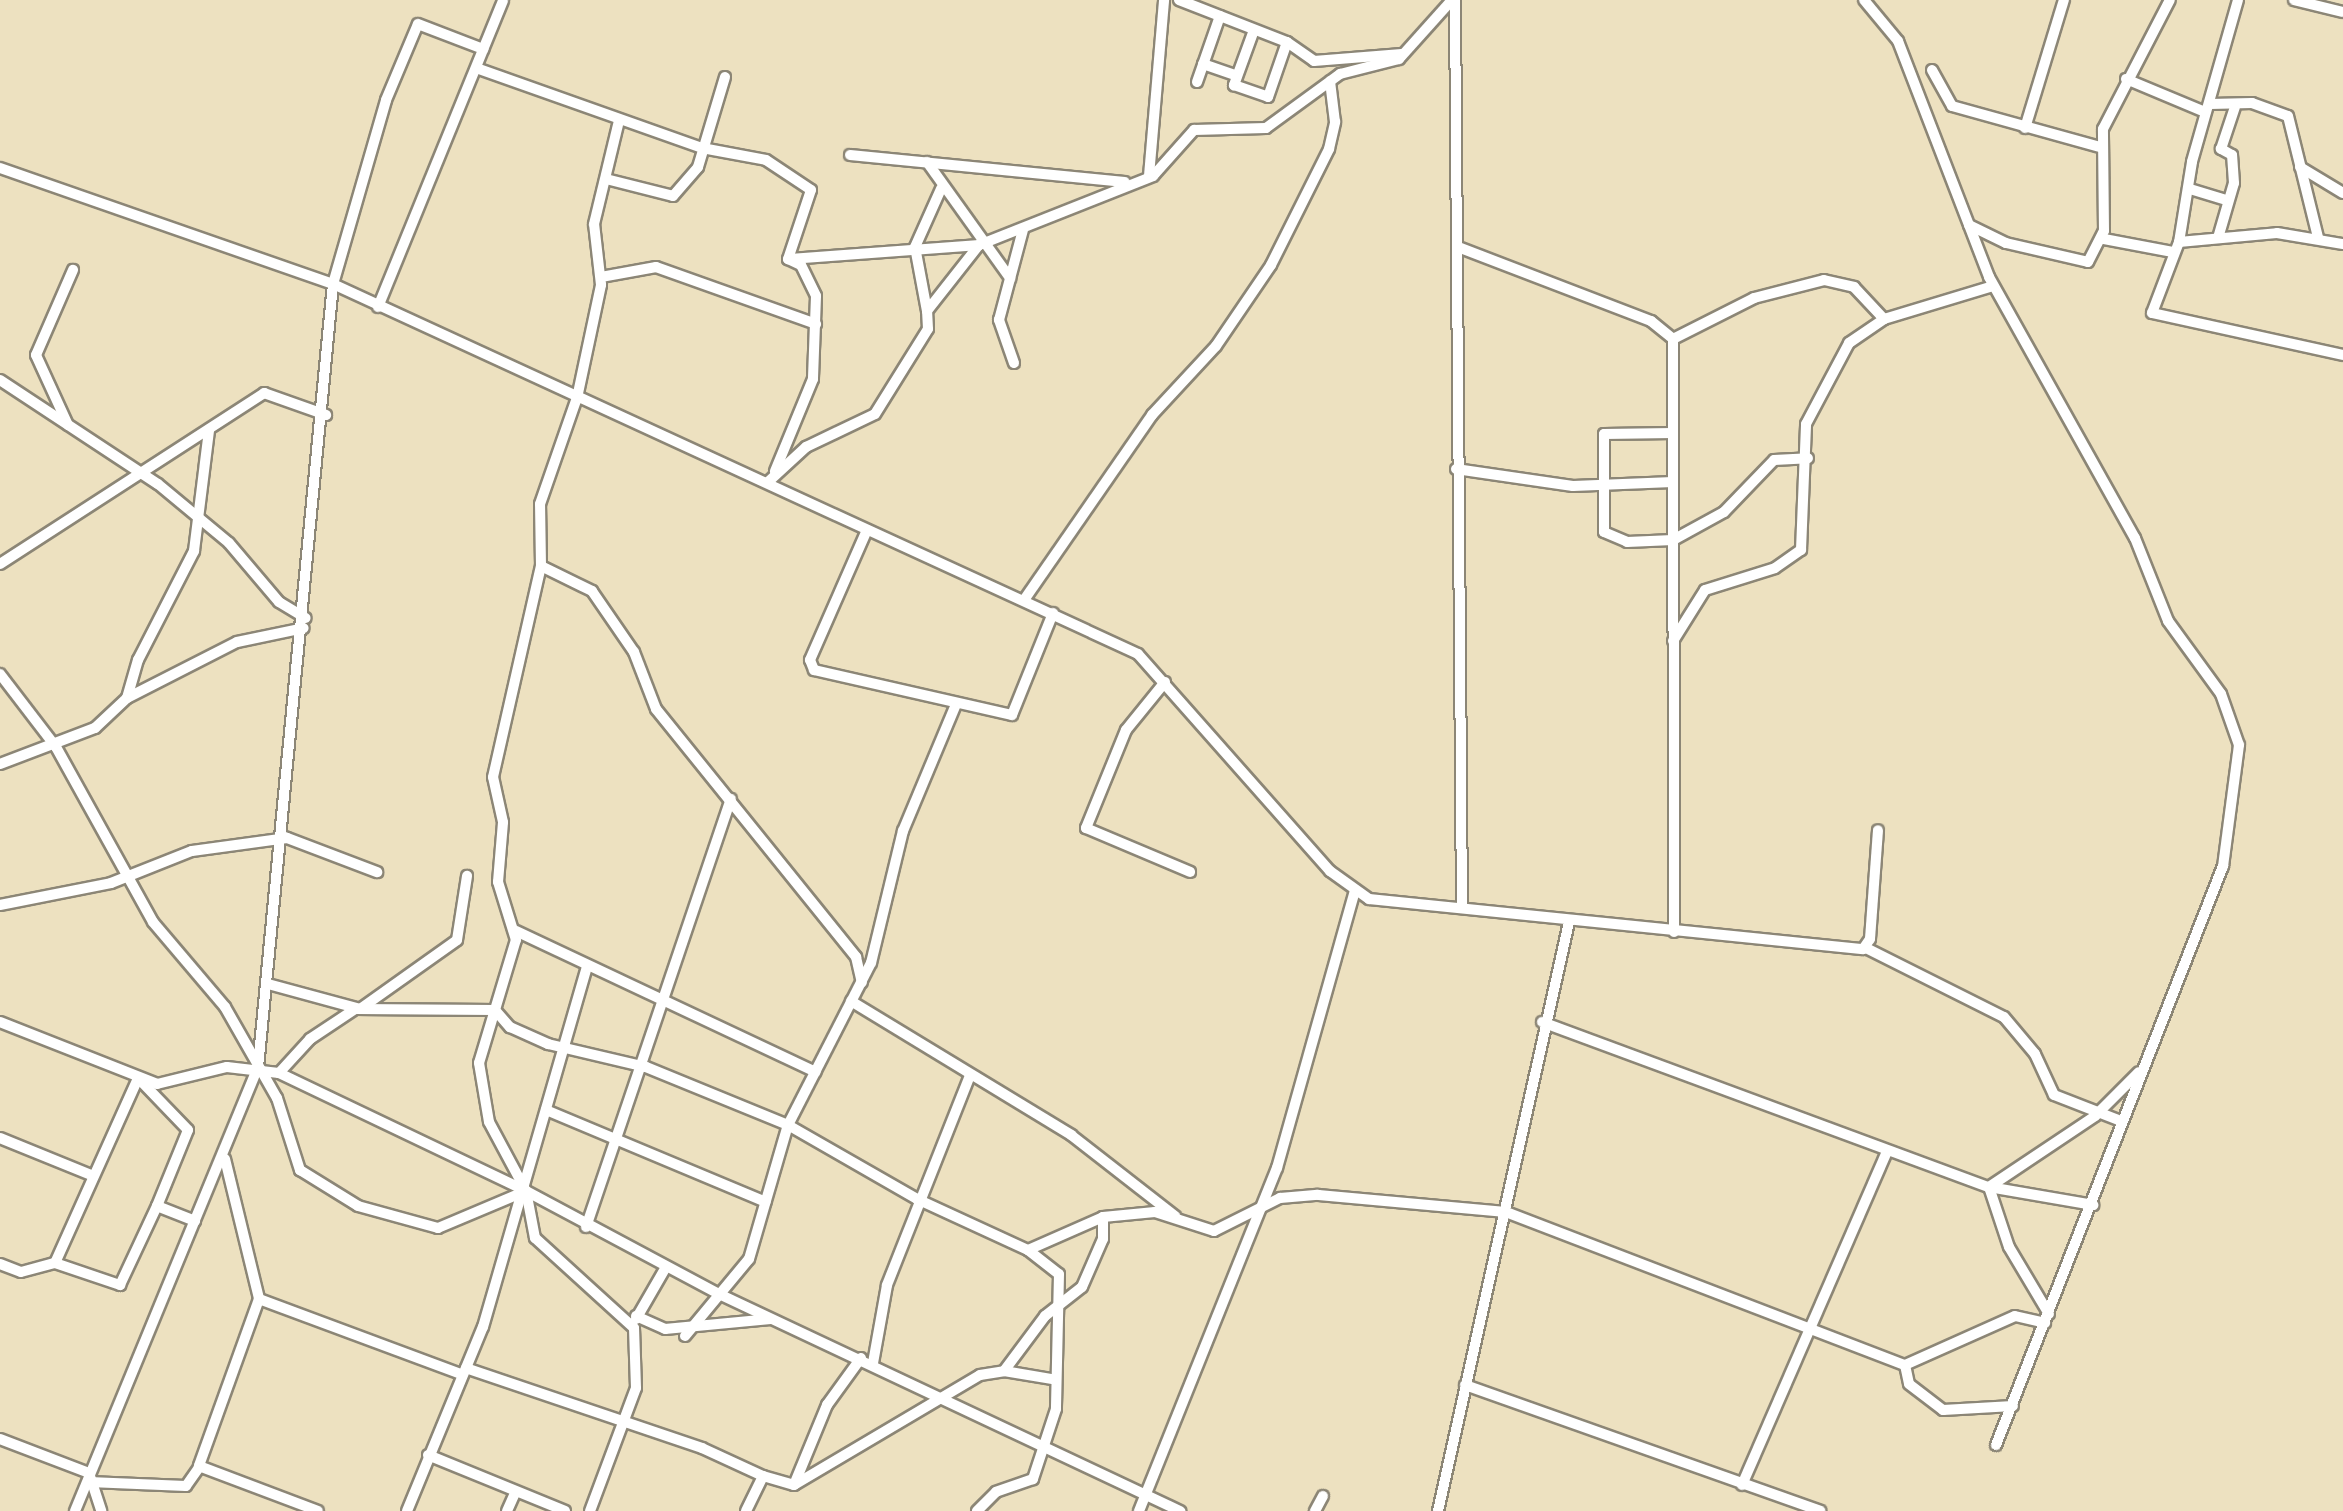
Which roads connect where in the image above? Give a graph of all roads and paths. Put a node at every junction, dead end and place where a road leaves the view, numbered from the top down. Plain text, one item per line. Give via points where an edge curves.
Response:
1 (503, 0) edge
2 (1164, 0) edge
3 (1179, 0) edge
4 (1454, 0) edge
5 (1864, 0) edge
6 (2064, 0) edge
7 (2170, 0) edge
8 (2238, 0) edge
9 (2294, 0) edge
10 (2343, 12) edge
11 (1220, 16) junction
12 (1254, 30) junction
13 (1287, 42) junction
14 (483, 49) junction
15 (1404, 54) junction
16 (1203, 64) junction
17 (479, 69) junction
18 (1932, 70) dead end
19 (1237, 76) junction
20 (725, 77) dead end
21 (2126, 79) junction
22 (1330, 81) junction
23 (1197, 82) dead end
24 (2235, 107) junction
25 (2208, 108) junction
26 (619, 121) junction
27 (2025, 128) junction
28 (2100, 147) junction
29 (702, 148) junction
30 (850, 155) dead end
31 (927, 162) junction
32 (2299, 165) junction
33 (0, 168) edge
34 (1149, 176) junction
35 (606, 179) junction
36 (1131, 182) junction
37 (941, 189) junction
38 (2190, 189) junction
39 (2343, 193) edge
40 (2225, 200) junction
41 (1969, 225) junction
42 (1023, 230) junction
43 (2318, 237) junction
44 (2218, 238) junction
45 (2104, 239) junction
46 (983, 244) junction
47 (2343, 244) edge
48 (915, 247) junction
49 (1458, 247) junction
50 (2176, 247) junction
51 (788, 259) junction
52 (73, 270) dead end
53 (601, 277) junction
54 (1010, 278) junction
55 (333, 284) junction
56 (1993, 286) junction
57 (378, 307) junction
58 (927, 311) junction
59 (1884, 319) junction
60 (816, 324) junction
61 (1673, 339) junction
62 (2343, 355) edge
63 (1014, 363) dead end
64 (0, 380) edge
65 (577, 398) junction
66 (326, 415) junction
67 (68, 425) junction
68 (209, 430) junction
69 (1673, 433) junction
70 (1808, 458) junction
71 (1456, 469) junction
72 (140, 472) junction
73 (771, 478) junction
74 (1673, 482) junction
75 (1603, 485) junction
76 (201, 520) junction
77 (867, 530) junction
78 (1673, 540) junction
79 (0, 564) edge
80 (541, 566) junction
81 (1024, 600) junction
82 (1053, 613) junction
83 (305, 623) junction
84 (1673, 641) junction
85 (0, 674) edge
86 (1165, 682) junction
87 (127, 698) junction
88 (956, 704) junction
89 (56, 747) junction
90 (0, 764) edge
91 (731, 799) junction
92 (1878, 830) dead end
93 (284, 837) junction
94 (377, 872) dead end
95 (1190, 872) dead end
96 (467, 876) dead end
97 (129, 877) junction
98 (1355, 891) junction
99 (0, 905) edge
100 (1462, 908) junction
101 (1569, 922) junction
102 (516, 931) junction
103 (1674, 932) junction
104 (1866, 948) junction
105 (587, 967) junction
106 (862, 982) junction
107 (268, 984) junction
108 (666, 1000) junction
109 (851, 1001) junction
110 (360, 1009) junction
111 (495, 1010) junction
112 (0, 1022) edge
113 (1542, 1022) junction
114 (564, 1048) junction
115 (258, 1067) junction
116 (646, 1067) junction
117 (2143, 1067) junction
118 (816, 1072) junction
119 (279, 1073) junction
120 (970, 1075) junction
121 (138, 1078) junction
122 (546, 1110) junction
123 (2095, 1116) junction
124 (2121, 1121) junction
125 (788, 1125) junction
126 (0, 1138) edge
127 (619, 1138) junction
128 (1887, 1152) junction
129 (225, 1159) junction
130 (91, 1175) junction
131 (1989, 1187) junction
132 (526, 1191) junction
133 (917, 1199) junction
134 (766, 1202) junction
135 (2093, 1205) junction
136 (157, 1206) junction
137 (1506, 1212) junction
138 (1258, 1215) junction
139 (1103, 1217) junction
140 (195, 1221) junction
141 (1183, 1222) junction
142 (586, 1227) junction
143 (1028, 1250) junction
144 (55, 1263) junction
145 (0, 1264) edge
146 (666, 1267) junction
147 (719, 1294) junction
148 (259, 1299) junction
149 (1059, 1307) junction
150 (636, 1316) junction
151 (2047, 1318) junction
152 (774, 1319) junction
153 (1810, 1323) junction
154 (694, 1326) junction
155 (634, 1328) junction
156 (685, 1336) dead end
157 (861, 1358) junction
158 (873, 1363) junction
159 (1905, 1365) junction
160 (464, 1371) junction
161 (1004, 1371) junction
162 (1052, 1379) junction
163 (1465, 1385) junction
164 (944, 1396) junction
165 (2013, 1406) junction
166 (623, 1423) junction
167 (0, 1439) edge
168 (1996, 1445) dead end
169 (1043, 1451) junction
170 (428, 1455) junction
171 (200, 1466) junction
172 (763, 1476) junction
173 (89, 1477) junction
174 (794, 1485) junction
175 (1742, 1485) junction
176 (515, 1493) junction
177 (1145, 1493) junction
178 (1323, 1496) dead end
179 (75, 1511) edge
180 (101, 1511) edge
181 (318, 1511) edge
182 (407, 1511) edge
183 (507, 1511) edge
184 (565, 1511) edge
185 (590, 1511) edge
186 (746, 1511) edge
187 (977, 1511) edge
188 (1139, 1511) edge
189 (1180, 1511) edge
190 (1315, 1511) edge
191 (1438, 1511) edge
192 (1820, 1511) edge

1 - 14 street
2 - 34 street
3 - 11 street
4 - 15 street
4 - 49 street
5 - 41 street via 1898,41
6 - 27 street
7 - 21 street
8 - 25 street
9 - 10 street
11 - 12 street
11 - 16 street
12 - 13 street
12 - 19 street
13 - 15 street via 1314,61
13 - 19 street via 1268,97 1234,85
14 - 17 street
14 - 55 street via 418,24 386,100
15 - 22 street
16 - 19 street
16 - 23 street
17 - 26 street
17 - 57 street
18 - 27 street via 1952,106
20 - 29 street
21 - 25 street
21 - 28 street
22 - 34 street via 1266,128 1194,130
22 - 81 street via 1335,122 1329,149 1271,265 1216,346 1152,415
24 - 25 street
24 - 32 street via 2252,103 2288,116
24 - 40 street via 2221,149 2232,155 2234,183
25 - 38 street
26 - 29 street
26 - 35 street
27 - 28 street
28 - 45 street
29 - 35 street via 698,167 673,196
29 - 51 street via 766,160 811,190
30 - 31 street
31 - 36 street
31 - 37 street
32 - 39 street via 2308,178
32 - 43 street
33 - 55 street
34 - 36 street
35 - 53 street via 594,224
36 - 42 street
37 - 46 street
37 - 48 street
38 - 40 street
38 - 50 street
40 - 44 street
41 - 45 street via 2006,243 2088,262
41 - 56 street
42 - 46 street
42 - 54 street
43 - 44 street
43 - 47 street
44 - 50 street
45 - 50 street
46 - 48 street
46 - 54 street
46 - 58 street
48 - 51 street
48 - 58 street
49 - 61 street via 1651,321
49 - 71 street
50 - 62 street via 2152,313
51 - 60 street via 801,265 816,296
52 - 67 street via 36,355
53 - 60 street via 656,267
53 - 65 street
54 - 63 street via 999,320
55 - 57 street
55 - 66 street
56 - 59 street
56 - 117 street via 2135,538 2168,621 2221,694 2239,745 2223,866
57 - 65 street
58 - 73 street via 928,329 875,414 806,447
59 - 61 street via 1854,287 1824,280 1778,288
59 - 70 street via 1849,343 1806,424
60 - 73 street via 813,379
61 - 69 street
64 - 67 street
65 - 73 street
65 - 80 street via 540,504
66 - 68 street via 264,393
66 - 83 street
67 - 72 street
68 - 72 street
68 - 76 street
69 - 74 street
69 - 75 street via 1604,434
70 - 78 street via 1774,460 1724,512
70 - 84 street via 1801,550 1775,568 1705,590 1697,613
71 - 75 street
71 - 100 street
72 - 76 street
72 - 79 street
73 - 77 street
74 - 75 street
74 - 78 street
75 - 78 street via 1604,532 1627,542
76 - 83 street
76 - 87 street via 194,551 138,660
77 - 81 street
77 - 88 street via 809,666
78 - 84 street
80 - 91 street via 592,591 634,652 656,709
80 - 102 street via 493,777 503,822 498,882
81 - 82 street
82 - 86 street via 1144,658
82 - 88 street via 1012,715
83 - 87 street via 237,642
83 - 93 street
84 - 103 street
85 - 89 street
86 - 95 street via 1126,730 1086,828
86 - 98 street
87 - 89 street via 95,728
88 - 106 street via 903,831 892,898
89 - 90 street
89 - 97 street
91 - 106 street via 856,957
91 - 108 street
92 - 104 street
93 - 94 street
93 - 97 street via 192,851
93 - 107 street
96 - 110 street via 457,940
97 - 99 street
97 - 115 street via 153,922 225,1007
98 - 100 street via 1386,902
98 - 138 street
100 - 101 street
101 - 103 street
101 - 113 street
102 - 105 street
102 - 111 street
103 - 104 street
104 - 123 street via 2004,1017 2035,1054 2054,1095
105 - 108 street
105 - 114 street
106 - 109 street
107 - 110 street
107 - 115 street
108 - 116 street
108 - 118 street
109 - 118 street
109 - 120 street
110 - 111 street
110 - 119 street via 310,1039
111 - 114 street via 510,1027
111 - 132 street via 479,1087
112 - 121 street
113 - 128 street
113 - 137 street
114 - 116 street
114 - 122 street
115 - 119 street
115 - 121 street via 157,1084
115 - 129 street
115 - 132 street via 277,1098 300,1170 358,1206 438,1228
116 - 125 street
116 - 127 street
117 - 123 street
117 - 124 street
118 - 125 street
119 - 132 street
120 - 133 street
120 - 141 street via 1071,1135
121 - 130 street
121 - 136 street via 188,1130
122 - 127 street
122 - 132 street
123 - 124 street
123 - 131 street
124 - 135 street
125 - 133 street
125 - 134 street
126 - 130 street
127 - 134 street
127 - 142 street
128 - 131 street
128 - 153 street
129 - 140 street
129 - 148 street
130 - 144 street
131 - 135 street
131 - 151 street via 2009,1247
132 - 142 street
132 - 155 street via 535,1238
132 - 160 street
133 - 143 street
133 - 158 street via 887,1285
134 - 147 street via 749,1259
135 - 151 street
136 - 140 street
136 - 144 street via 120,1285
137 - 138 street via 1290,1195
137 - 153 street
137 - 163 street
138 - 141 street via 1214,1231
138 - 177 street
139 - 141 street via 1143,1211
139 - 143 street
139 - 149 street via 1089,1274
140 - 173 street
142 - 146 street
143 - 149 street via 1059,1274
144 - 145 street via 21,1272
146 - 147 street
146 - 150 street
147 - 152 street
147 - 154 street
148 - 160 street
148 - 171 street
149 - 161 street
149 - 162 street
150 - 154 street via 665,1329
150 - 155 street
151 - 159 street via 2015,1316
151 - 165 street
152 - 154 street
152 - 157 street
153 - 159 street
153 - 175 street
154 - 156 street
155 - 166 street via 636,1388
157 - 158 street
157 - 174 street via 827,1405
158 - 164 street
159 - 165 street via 1909,1384 1943,1410
160 - 166 street
160 - 170 street
161 - 162 street
161 - 164 street
162 - 169 street via 1056,1409
163 - 175 street
163 - 191 street
164 - 169 street
164 - 174 street
165 - 168 street
166 - 172 street
166 - 185 street
167 - 173 street
169 - 177 street
169 - 187 street via 1033,1479 996,1492
170 - 176 street
170 - 182 street
171 - 173 street via 186,1486
171 - 181 street
172 - 174 street
172 - 186 street
173 - 179 street
173 - 180 street
175 - 192 street
176 - 183 street
176 - 184 street
177 - 188 street
177 - 189 street
178 - 190 street

